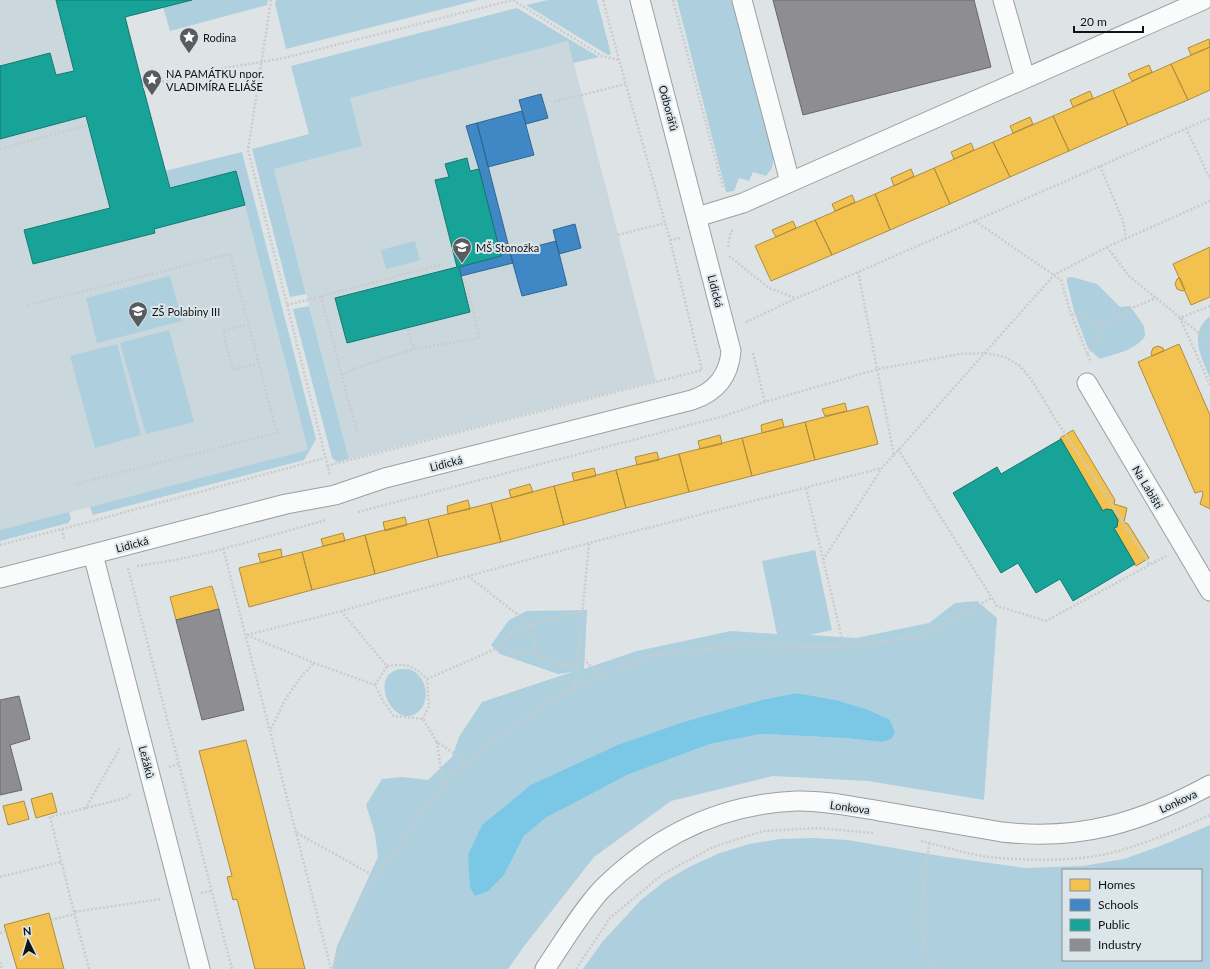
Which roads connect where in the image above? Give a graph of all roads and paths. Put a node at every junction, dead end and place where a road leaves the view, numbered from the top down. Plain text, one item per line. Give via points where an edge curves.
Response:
1 (271, 0) edge
2 (513, 0) edge
3 (603, 0) edge
4 (640, 0) edge
5 (673, 0) edge
6 (742, 0) edge
7 (1003, 0) edge
8 (1197, 1) edge
9 (619, 60) junction
10 (261, 62) junction
11 (1025, 78) junction
12 (625, 84) junction
13 (144, 87) dead end
14 (554, 102) dead end
15 (1210, 118) edge
16 (88, 125) dead end
17 (1186, 128) junction
18 (0, 149) edge
19 (1100, 166) junction
20 (1210, 179) edge
21 (790, 182) junction
22 (1210, 201) edge
23 (728, 208) junction
24 (697, 216) junction
25 (974, 221) junction
26 (665, 223) junction
27 (618, 235) dead end
28 (1126, 238) junction
29 (1107, 247) junction
30 (730, 256) dead end
31 (440, 265) dead end
32 (858, 272) junction
33 (1054, 275) junction
34 (464, 279) dead end
35 (321, 296) junction
36 (1156, 298) junction
37 (795, 299) junction
38 (287, 305) junction
39 (28, 306) dead end
40 (1210, 306) edge
41 (1071, 314) junction
42 (1180, 318) junction
43 (746, 322) dead end
44 (249, 324) junction
45 (1104, 324) junction
46 (408, 329) dead end
47 (1210, 342) edge
48 (414, 349) junction
49 (985, 353) junction
50 (259, 363) junction
51 (878, 369) junction
52 (342, 375) junction
53 (1087, 383) dead end
54 (1210, 385) edge
55 (357, 432) dead end
56 (898, 449) junction
57 (894, 455) junction
58 (327, 466) dead end
59 (882, 468) junction
60 (75, 484) dead end
61 (806, 488) junction
62 (326, 520) dead end
63 (589, 543) junction
64 (0, 545) edge
65 (223, 548) junction
66 (93, 554) junction
67 (823, 560) junction
68 (468, 576) junction
69 (0, 578) edge
70 (1210, 591) edge
71 (992, 598) junction
72 (341, 611) junction
73 (582, 611) junction
74 (531, 625) junction
75 (246, 635) junction
76 (500, 647) junction
77 (844, 647) junction
78 (578, 653) junction
79 (536, 655) junction
80 (314, 663) junction
81 (577, 664) junction
82 (387, 666) junction
83 (601, 677) junction
84 (427, 679) junction
85 (375, 685) junction
86 (575, 689) junction
87 (423, 719) junction
88 (271, 730) junction
89 (437, 742) junction
90 (121, 748) dead end
91 (467, 762) junction
92 (443, 785) junction
93 (1210, 785) edge
94 (133, 792) dead end
95 (85, 809) junction
96 (1210, 815) edge
97 (297, 833) junction
98 (878, 834) dead end
99 (914, 840) dead end
100 (929, 843) junction
101 (62, 862) junction
102 (376, 877) junction
103 (0, 878) edge
104 (211, 891) junction
105 (181, 896) junction
106 (74, 913) junction
107 (51, 920) dead end
108 (7, 931) dead end
109 (0, 933) edge
110 (0, 962) edge
111 (2, 969) edge
112 (89, 969) edge
113 (200, 969) edge
114 (232, 969) edge
115 (332, 969) edge
116 (545, 969) edge
117 (576, 969) edge
118 (933, 969) edge

1 - 10 path
2 - 9 path via 602,56
2 - 10 path
3 - 9 path
4 - 24 street, Odborářů
5 - 23 path
6 - 21 street
7 - 11 street
8 - 11 street
9 - 12 path
10 - 13 path via 198,72
10 - 38 path via 248,150
11 - 21 street
12 - 14 path
12 - 26 path
15 - 17 path
16 - 18 path
17 - 19 path
17 - 20 path
19 - 25 path
19 - 28 path via 1123,221
21 - 23 street
22 - 28 path
23 - 24 street
24 - 66 street, Lidická via 731,351 722,381 702,397 385,478 335,495 286,504
25 - 32 path
25 - 33 path
26 - 27 path
26 - 58 path via 702,370
28 - 29 path
29 - 33 path
29 - 36 path via 1129,276
30 - 37 path via 769,288
31 - 35 path
32 - 37 path
32 - 51 path
33 - 41 path via 1061,280
33 - 49 path
34 - 48 path via 480,338
35 - 38 path
35 - 52 path
36 - 42 path
36 - 45 path
37 - 43 path
38 - 64 path via 325,458
39 - 44 path via 230,254
40 - 42 path
41 - 45 path
41 - 45 path via 1087,354 1093,348
42 - 47 path
42 - 54 path
44 - 50 path
44 - 50 path via 223,331 233,370
46 - 48 path
48 - 52 path
49 - 51 path via 960,354
49 - 56 path
49 - 71 path via 1005,357 1020,366 1031,379 1150,565 1046,621 997,606
50 - 60 path via 276,433
51 - 57 path
52 - 55 path
53 - 70 street, Na Labišti
56 - 57 path
56 - 71 path
57 - 59 path
59 - 61 path
59 - 67 path
61 - 63 path
61 - 67 path
62 - 65 path
63 - 68 path
63 - 73 path
65 - 75 path
65 - 104 path via 158,564 128,568
66 - 69 street, Lidická
66 - 105 street, Ležáků
67 - 77 path
68 - 72 path
68 - 74 path
71 - 77 path via 923,636
72 - 75 path
72 - 82 path
73 - 74 path
73 - 78 path
74 - 76 path via 511,633
74 - 79 path
75 - 80 path
75 - 88 path
76 - 79 path via 522,654
76 - 84 path
77 - 83 path via 745,645 648,656
78 - 81 path
78 - 83 path
79 - 81 path via 562,665
80 - 85 path
80 - 88 path via 285,700
81 - 86 path
82 - 84 path via 407,665 417,669
82 - 85 path
83 - 86 path
84 - 87 path via 429,706
85 - 87 path via 394,716
86 - 91 path via 550,700
87 - 89 path
88 - 97 path
89 - 91 path
89 - 92 path
90 - 95 path
91 - 92 path via 451,774
92 - 102 path
93 - 116 street, Lonkova via 1145,816 1080,832 1019,834 840,804 797,801 757,805 711,817 675,833 638,857 607,885 578,919
94 - 95 path via 126,798
95 - 101 path via 50,817
96 - 100 path via 1121,851 1072,859 988,857
97 - 102 path
97 - 115 path
98 - 117 path via 818,828 763,831 713,847 663,874 610,918
99 - 100 path
100 - 118 path via 922,926 928,960
101 - 103 path
101 - 106 path
102 - 115 path via 366,891
104 - 105 path
104 - 114 path
105 - 106 path
105 - 113 street, Ležáků
106 - 107 path
106 - 112 path
108 - 109 path
110 - 111 path

